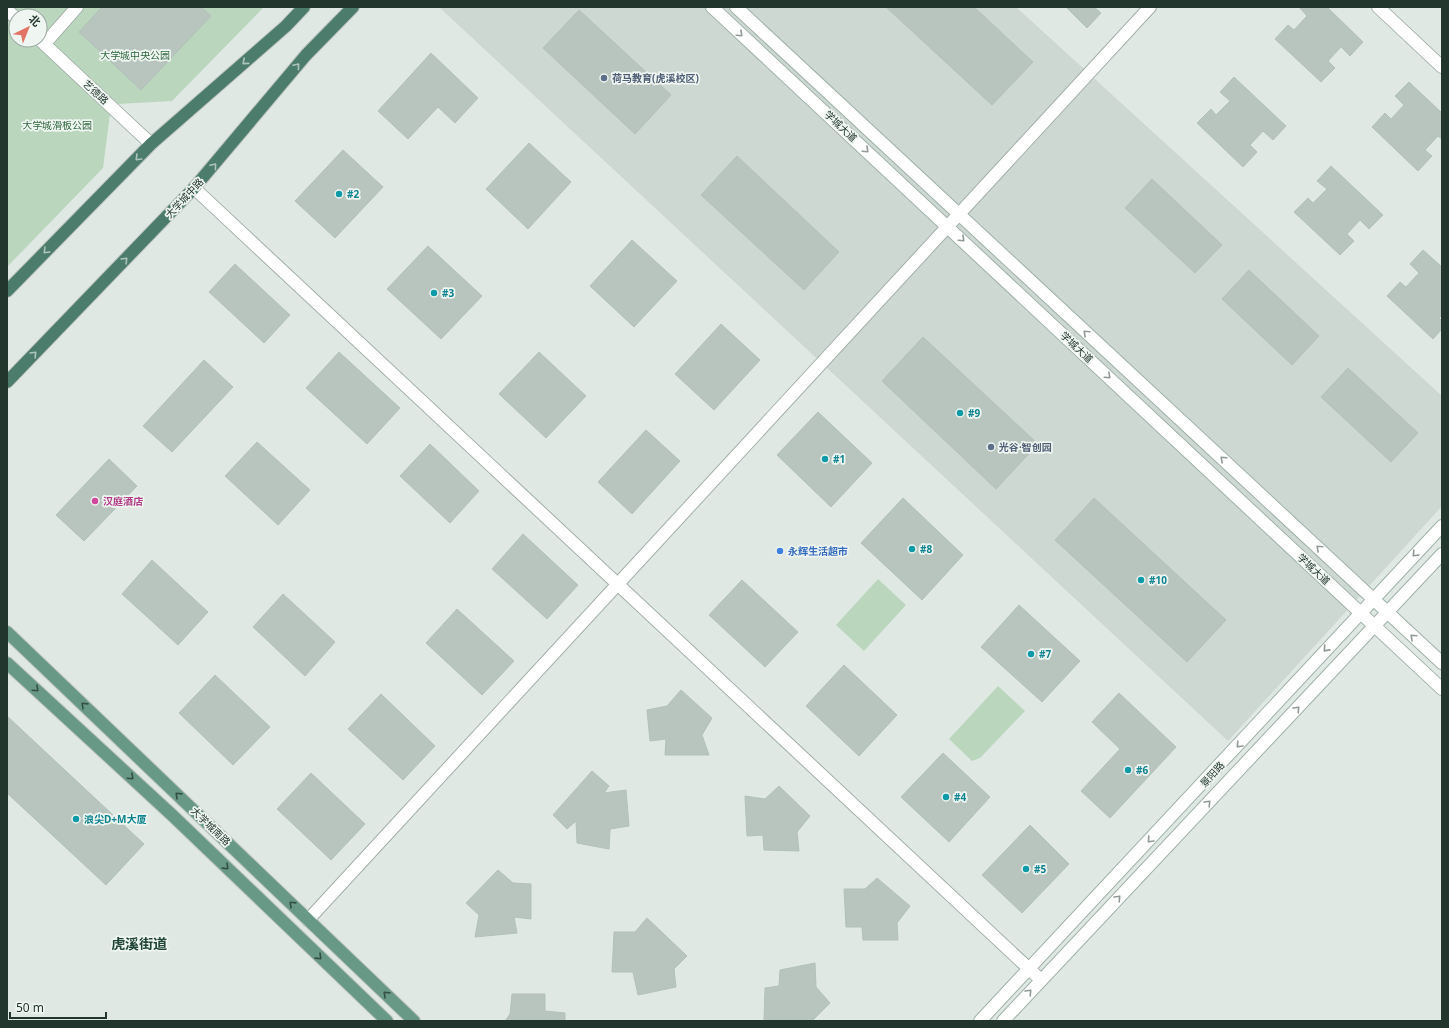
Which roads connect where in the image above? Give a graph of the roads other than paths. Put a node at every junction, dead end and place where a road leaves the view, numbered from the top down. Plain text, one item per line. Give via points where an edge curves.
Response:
1 (77, 7) edge
2 (304, 7) edge
3 (353, 7) edge
4 (712, 7) edge
5 (736, 7) edge
6 (1150, 7) edge
7 (1378, 7) edge
8 (48, 36) edge
9 (48, 44) edge
10 (1442, 66) edge
11 (151, 144) junction
12 (194, 188) junction
13 (959, 216) junction
14 (947, 225) junction
15 (7, 291) edge
16 (7, 382) edge
17 (1442, 526) edge
18 (1442, 554) edge
19 (617, 584) junction
20 (1374, 598) junction
21 (1360, 612) junction
22 (1387, 612) junction
23 (1374, 627) junction
24 (7, 632) edge
25 (7, 662) edge
26 (1442, 663) edge
27 (1442, 689) edge
28 (308, 920) junction
29 (1029, 969) junction
30 (1040, 980) junction
31 (387, 1021) edge
32 (414, 1021) edge
33 (980, 1021) edge
34 (1003, 1021) edge

1 - 8 main road
2 -> 11 highway via 286,26
12 -> 3 highway, 大学城中路 via 306,55
4 -> 14 main road, 学城大道
5 - 13 main road, 学城大道
6 - 13 main road
7 - 10 main road
9 - 11 main road, 艺德路
11 -> 15 highway
16 -> 12 highway, 大学城中路
12 - 19 main road
13 - 14 main road
20 -> 13 main road, 学城大道
14 - 19 main road
14 -> 21 main road, 学城大道
17 -> 20 main road, 景阳路
18 - 22 main road, 景阳路
19 - 28 main road
19 - 29 main road
20 - 21 main road, 景阳路
20 - 22 main road, 学城大道
21 - 23 main road, 学城大道
21 -> 29 main road, 景阳路
22 - 23 main road, 景阳路
26 -> 22 main road, 学城大道
23 - 27 main road, 学城大道
30 -> 23 main road, 景阳路
28 -> 24 main road, 大学城南路
25 -> 31 main road, 大学城南路 via 172,815
32 -> 28 main road, 大学城南路
29 - 30 main road
29 - 33 main road, 景阳路
34 -> 30 main road, 景阳路

